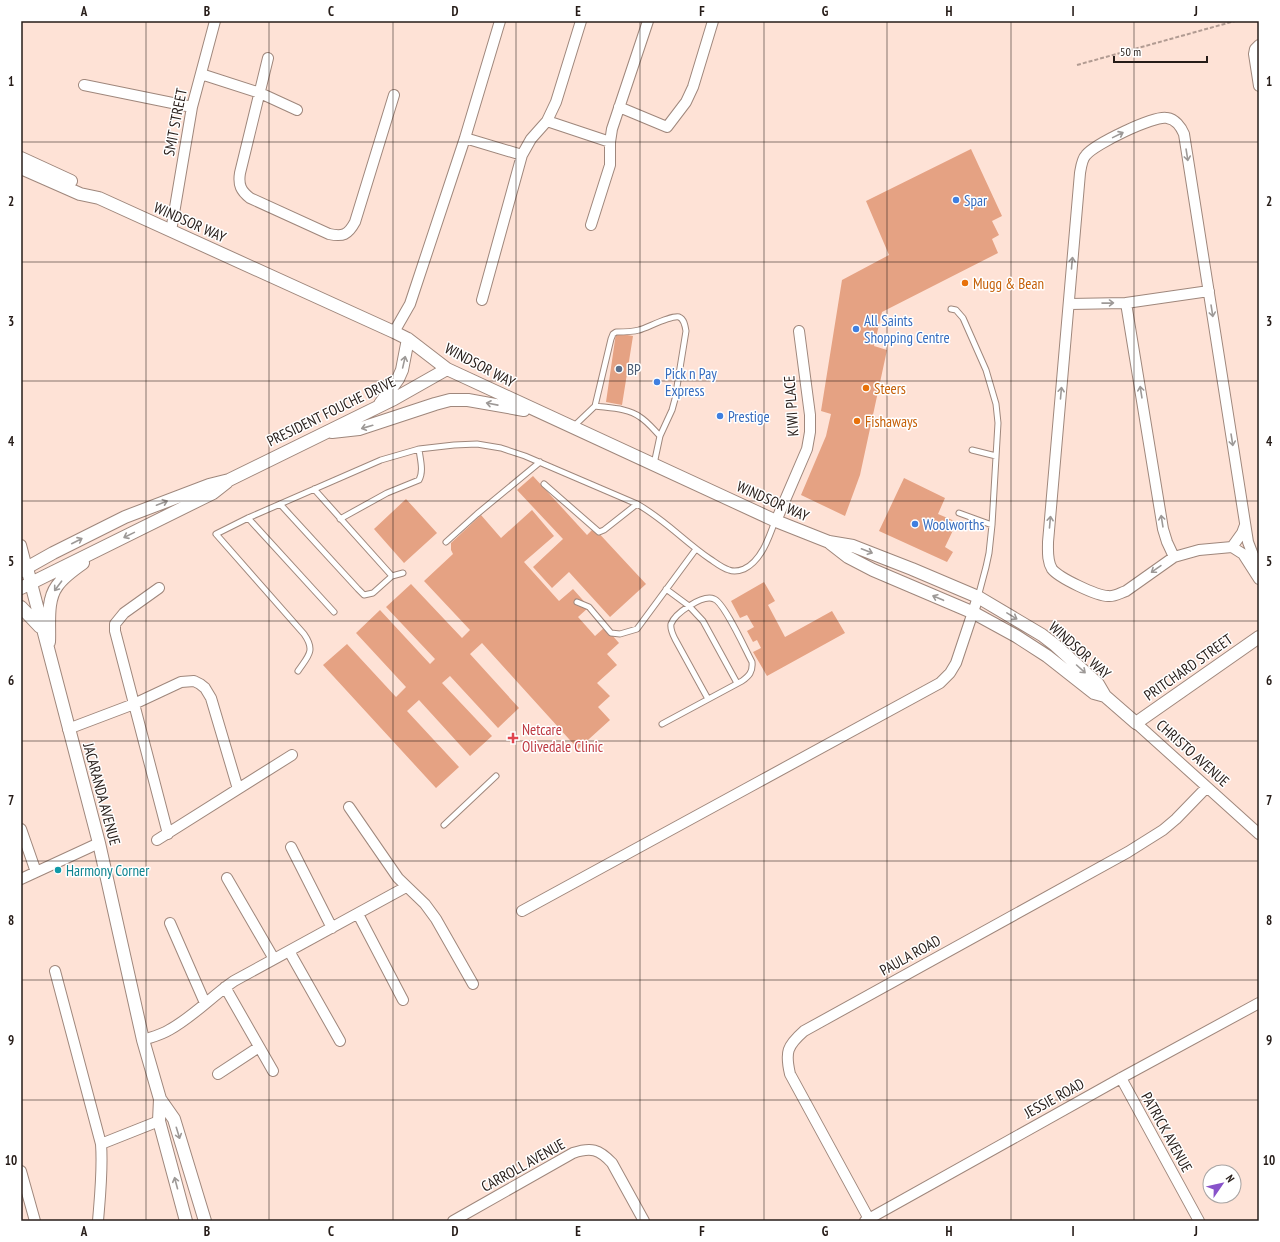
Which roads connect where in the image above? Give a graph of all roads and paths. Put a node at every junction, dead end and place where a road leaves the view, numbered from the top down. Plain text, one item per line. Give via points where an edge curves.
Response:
1 (215, 21) edge
2 (500, 21) edge
3 (581, 21) edge
4 (648, 21) edge
5 (714, 21) edge
6 (1235, 21) edge
7 (1259, 45) edge
8 (268, 58) dead end
9 (1077, 65) dead end
10 (201, 74) junction
11 (84, 85) dead end
12 (1259, 86) edge
13 (260, 93) junction
14 (394, 95) dead end
15 (619, 107) junction
16 (192, 108) junction
17 (297, 110) dead end
18 (547, 121) junction
19 (465, 138) junction
20 (610, 142) junction
21 (522, 155) junction
22 (21, 158) edge
23 (22, 170) edge
24 (99, 198) junction
25 (591, 225) dead end
26 (171, 231) junction
27 (1209, 291) junction
28 (482, 300) dead end
29 (1126, 303) junction
30 (1069, 304) junction
31 (951, 309) dead end
32 (799, 331) dead end
33 (394, 332) junction
34 (408, 339) junction
35 (447, 369) junction
36 (378, 406) junction
37 (595, 406) junction
38 (544, 414) junction
39 (573, 428) junction
40 (326, 432) junction
41 (660, 436) junction
42 (418, 449) junction
43 (972, 450) dead end
44 (996, 456) junction
45 (540, 462) junction
46 (654, 464) junction
47 (229, 480) junction
48 (544, 484) dead end
49 (314, 489) junction
50 (280, 504) junction
51 (637, 504) junction
52 (959, 514) dead end
53 (248, 518) junction
54 (340, 519) junction
55 (776, 521) junction
56 (992, 525) junction
57 (1245, 525) junction
58 (446, 542) dead end
59 (829, 542) junction
60 (110, 544) junction
61 (21, 545) edge
62 (1232, 547) junction
63 (696, 550) junction
64 (1174, 557) junction
65 (1250, 557) junction
66 (1259, 565) edge
67 (24, 569) edge
68 (403, 573) dead end
69 (392, 576) junction
70 (1259, 579) edge
71 (26, 585) edge
72 (159, 588) dead end
73 (666, 589) junction
74 (978, 597) junction
75 (577, 602) dead end
76 (689, 606) junction
77 (21, 608) edge
78 (334, 612) dead end
79 (974, 613) junction
80 (42, 629) junction
81 (1259, 637) edge
82 (49, 656) junction
83 (298, 671) dead end
84 (737, 684) junction
85 (1105, 696) junction
86 (708, 699) junction
87 (134, 704) junction
88 (1136, 723) junction
89 (662, 724) dead end
90 (68, 729) junction
91 (292, 755) dead end
92 (496, 776) dead end
93 (1206, 787) junction
94 (238, 789) junction
95 (349, 807) dead end
96 (444, 825) dead end
97 (21, 829) edge
98 (168, 834) junction
99 (1259, 834) edge
100 (157, 840) dead end
101 (98, 843) junction
102 (291, 846) dead end
103 (36, 872) junction
104 (227, 878) dead end
105 (21, 879) edge
106 (406, 887) junction
107 (522, 911) dead end
108 (358, 914) junction
109 (170, 923) dead end
110 (332, 928) junction
111 (289, 951) junction
112 (274, 959) junction
113 (55, 971) dead end
114 (473, 984) dead end
115 (225, 987) junction
116 (403, 1000) dead end
117 (205, 1003) junction
118 (1259, 1003) edge
119 (143, 1040) junction
120 (340, 1042) dead end
121 (259, 1047) junction
122 (272, 1071) dead end
123 (218, 1074) dead end
124 (1121, 1078) junction
125 (160, 1099) junction
126 (159, 1121) junction
127 (101, 1144) junction
128 (21, 1171) edge
129 (867, 1220) edge
130 (34, 1221) edge
131 (98, 1221) edge
132 (186, 1221) edge
133 (205, 1221) edge
134 (453, 1221) edge
135 (644, 1221) edge
136 (1199, 1221) edge

1 - 10 street, SMIT STREET
2 - 19 street
3 - 18 street via 556,102
4 - 15 street
5 - 15 street via 693,88 667,127
6 - 9 path
7 - 12 street via 1254,54
8 - 13 street
10 - 13 street
10 - 16 street, SMIT STREET
11 - 16 street
13 - 14 street via 240,174 239,184 242,190 250,198 282,214 329,234 342,236 355,222
13 - 17 street
15 - 20 street
16 - 26 street, SMIT STREET
18 - 20 street
18 - 21 street via 531,139
19 - 21 street
19 - 33 street via 410,304
20 - 25 street via 610,164
21 - 28 street
22 - 24 street, WINDSOR WAY via 83,187
23 - 24 street, WINDSOR WAY via 80,194
24 - 26 street, WINDSOR WAY
26 - 33 street, WINDSOR WAY
27 - 29 street
30 -> 27 street via 1080,173 1085,156 1101,143 1158,118 1173,120 1184,134
27 -> 57 street
30 -> 29 street
64 -> 29 street via 1163,529
64 -> 30 street via 1126,591 1109,596 1100,595 1059,576 1052,570 1048,561
31 - 44 lane via 956,310 963,318 992,386 998,423
32 - 55 street, KIWI PLACE via 810,432 807,449
33 - 34 street, WINDSOR WAY
34 - 35 street, WINDSOR WAY
36 -> 34 street via 398,379
35 - 36 street, PRESIDENT FOUCHE DRIVE
35 - 38 street, WINDSOR WAY
36 - 40 street, PRESIDENT FOUCHE DRIVE
37 - 39 lane
37 - 41 lane via 635,414
37 - 41 lane via 613,334 638,330 679,317 686,326 684,347 675,399
38 - 39 street, WINDSOR WAY
38 -> 40 street via 468,400 450,400 359,429
39 - 46 street, WINDSOR WAY
40 - 47 street, PRESIDENT FOUCHE DRIVE
41 - 46 lane
42 - 45 lane via 477,444 501,448
42 - 49 lane via 381,460
42 - 54 lane via 422,470 419,480 386,493
43 - 44 lane
44 - 56 lane
45 - 51 lane
45 - 58 lane
46 - 55 street, WINDSOR WAY
47 -> 60 street, PRESIDENT FOUCHE DRIVE via 213,493
67 -> 47 street, PRESIDENT FOUCHE DRIVE via 125,517
48 - 51 lane via 599,532
49 - 50 lane
49 - 54 lane
50 - 53 lane
50 - 69 lane via 364,595 373,593
51 - 63 lane via 660,518
52 - 56 lane
53 - 78 lane
53 - 83 lane via 216,534 310,642 311,650
54 - 69 lane
55 - 59 street, WINDSOR WAY
55 - 63 lane via 762,550 749,566 735,572 722,567
56 - 74 lane via 986,567
57 - 62 street
57 - 65 street
59 -> 74 street, WINDSOR WAY via 853,546
79 -> 59 street, WINDSOR WAY via 873,570 848,557
60 - 71 street, PRESIDENT FOUCHE DRIVE
60 -> 82 street via 69,573 57,585 50,608
61 - 67 street, JACARANDA AVENUE
62 - 64 street via 1199,550
62 - 65 street
63 - 73 lane
65 - 66 street
65 - 70 street
67 - 71 street, JACARANDA AVENUE
68 - 69 lane
71 - 80 street, JACARANDA AVENUE
72 - 87 street via 124,613 115,624 116,638
73 - 75 lane via 637,629 620,634 612,634 589,607
73 - 76 lane
74 - 79 street
74 -> 85 street, WINDSOR WAY via 1042,635 1098,684
76 - 84 lane via 703,621
76 - 84 lane via 710,598 721,604 752,662 752,672
76 - 86 lane via 676,617 671,625 672,632
77 - 80 street
79 - 85 street, WINDSOR WAY via 1034,647 1094,693
79 - 107 street via 956,663 940,683
80 - 82 street, JACARANDA AVENUE
81 - 88 street, PRITCHARD STREET
82 - 90 street, JACARANDA AVENUE
84 - 86 lane
85 - 88 street, CHRISTO AVENUE
86 - 89 lane
87 - 90 street
87 - 94 street via 181,682 194,681 205,688 211,698
87 - 98 street
88 - 93 street, CHRISTO AVENUE
90 - 101 street, JACARANDA AVENUE
91 - 94 street
92 - 96 lane
93 - 99 street, CHRISTO AVENUE
93 - 129 street, PAULA ROAD via 1163,830 1128,852 804,1031 794,1040 788,1051 787,1063 790,1074
94 - 98 street
95 - 106 street
97 - 103 street
98 - 100 street
101 - 103 street
101 - 119 street, JACARANDA AVENUE
102 - 110 street
103 - 105 street
104 - 112 street
106 - 108 street
106 - 114 street via 425,904 436,919
108 - 110 street
108 - 116 street
109 - 117 street
110 - 111 street
111 - 112 street
111 - 120 street
112 - 115 street
113 - 127 street
115 - 117 street
115 - 121 street
117 - 119 street via 170,1030
118 - 124 street, JESSIE ROAD
119 - 125 street, JACARANDA AVENUE
121 - 122 street
121 - 123 street
124 - 129 street, JESSIE ROAD
124 - 136 street, PATRICK AVENUE
125 - 126 street, JACARANDA AVENUE
125 -> 133 street, JACARANDA AVENUE via 174,1119
126 - 127 street
132 -> 126 street, JACARANDA AVENUE
127 - 131 street
128 - 130 street
134 - 135 street, CARROLL AVENUE via 573,1153 583,1150 595,1150 605,1155 612,1163

